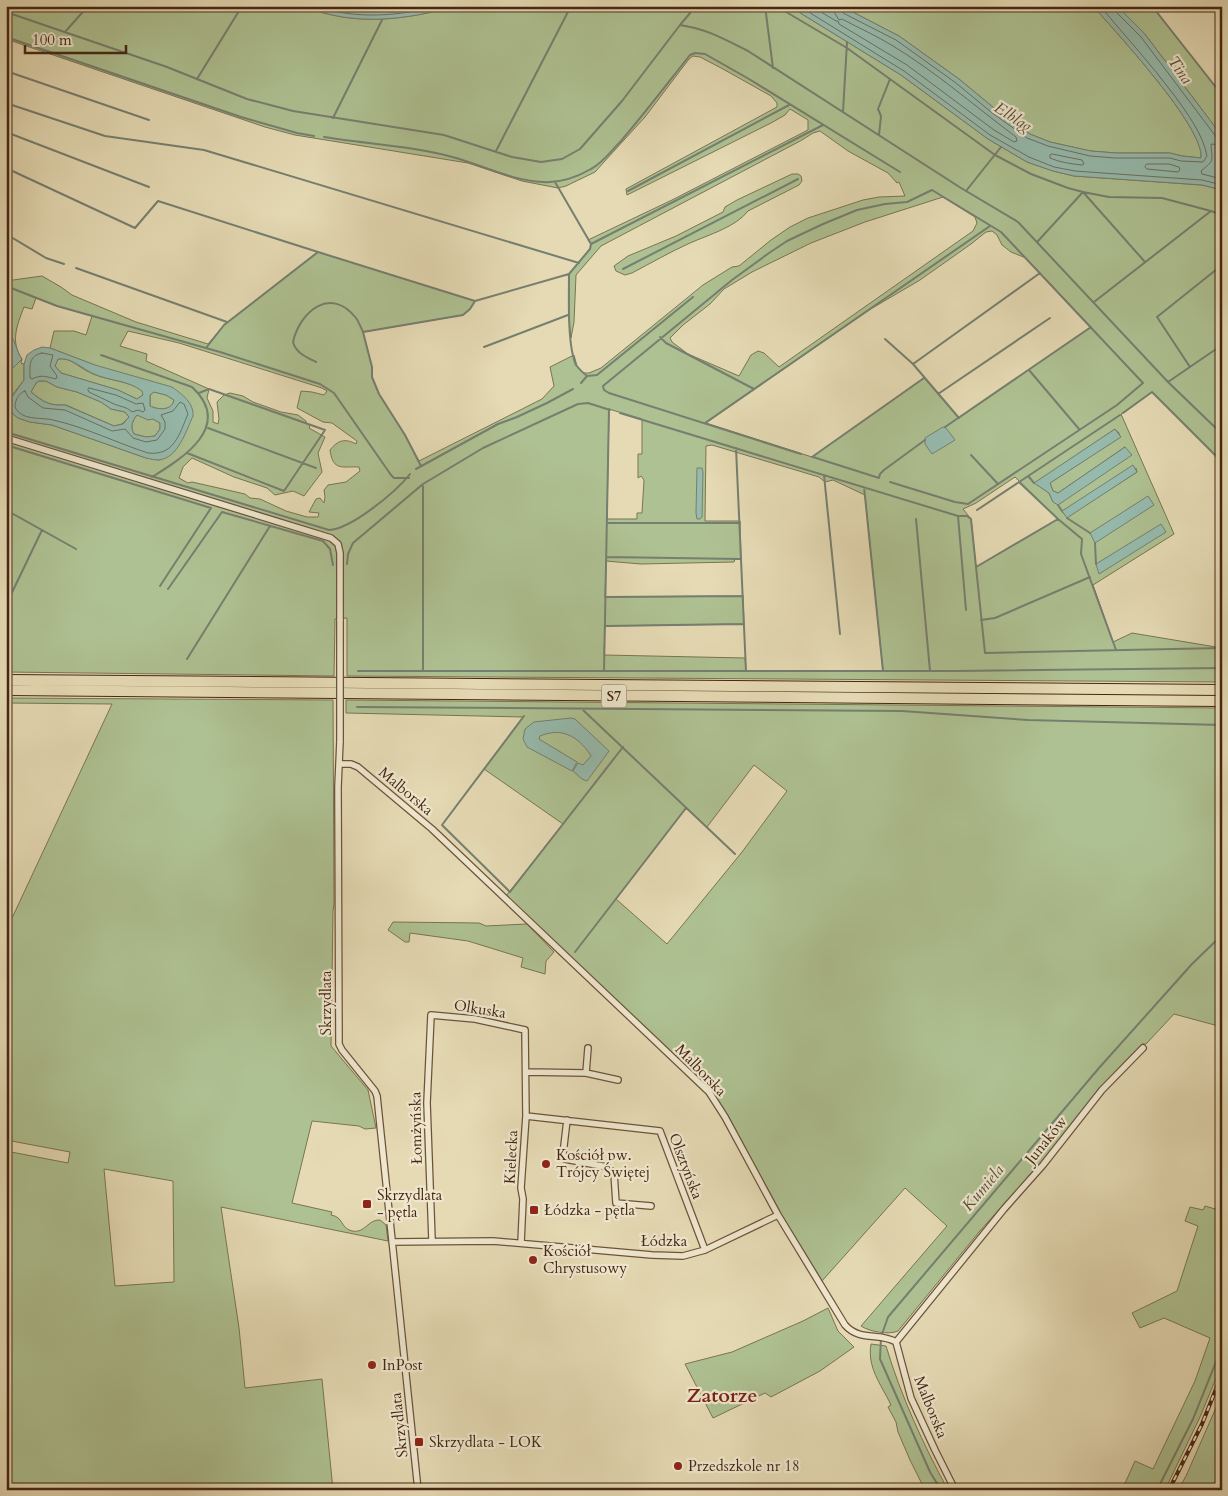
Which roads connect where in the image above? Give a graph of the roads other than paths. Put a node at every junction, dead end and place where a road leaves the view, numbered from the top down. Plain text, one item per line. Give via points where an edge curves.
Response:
1 (6, 438) edge
2 (6, 680) edge
3 (6, 690) edge
4 (1222, 690) edge
5 (1222, 701) edge
6 (339, 764) junction
7 (431, 1015) joint
8 (525, 1030) joint
9 (588, 1048) dead end
10 (1142, 1048) dead end
11 (526, 1072) junction
12 (586, 1073) junction
13 (618, 1080) dead end
14 (526, 1116) junction
15 (567, 1120) junction
16 (652, 1206) dead end
17 (778, 1216) junction
18 (432, 1240) junction
19 (392, 1242) junction
20 (521, 1243) junction
21 (705, 1250) junction
22 (896, 1342) junction
23 (418, 1490) edge
24 (955, 1490) edge

1 - 6 street, Skrzydlata, bridge via 331,538 338,544
2 - 4 highway, S7
3 - 5 highway, S7
6 - 17 street, Malborska via 358,767 432,829 709,1092
6 - 19 street, Skrzydlata via 339,1044 377,1096
7 - 8 street, Olkuska via 475,1019
7 - 18 street, Łomżyńska via 427,1103
8 - 11 street, Kielecka
9 - 12 street
10 - 22 street, Junaków via 1102,1090
11 - 12 street
11 - 14 street, Kielecka
12 - 13 street
14 - 15 street, Olsztyńska
14 - 20 street, Kielecka
15 - 16 street via 565,1159 607,1167 614,1173 616,1203
15 - 21 street, Olsztyńska via 660,1131
17 - 21 street, Łódzka
17 - 22 street, Malborska via 845,1325 855,1333
18 - 19 street, Łódzka
18 - 20 street, Łódzka
19 - 23 street, Skrzydlata
20 - 21 street, Łódzka via 652,1255 683,1256
22 - 24 street, Malborska via 914,1405

